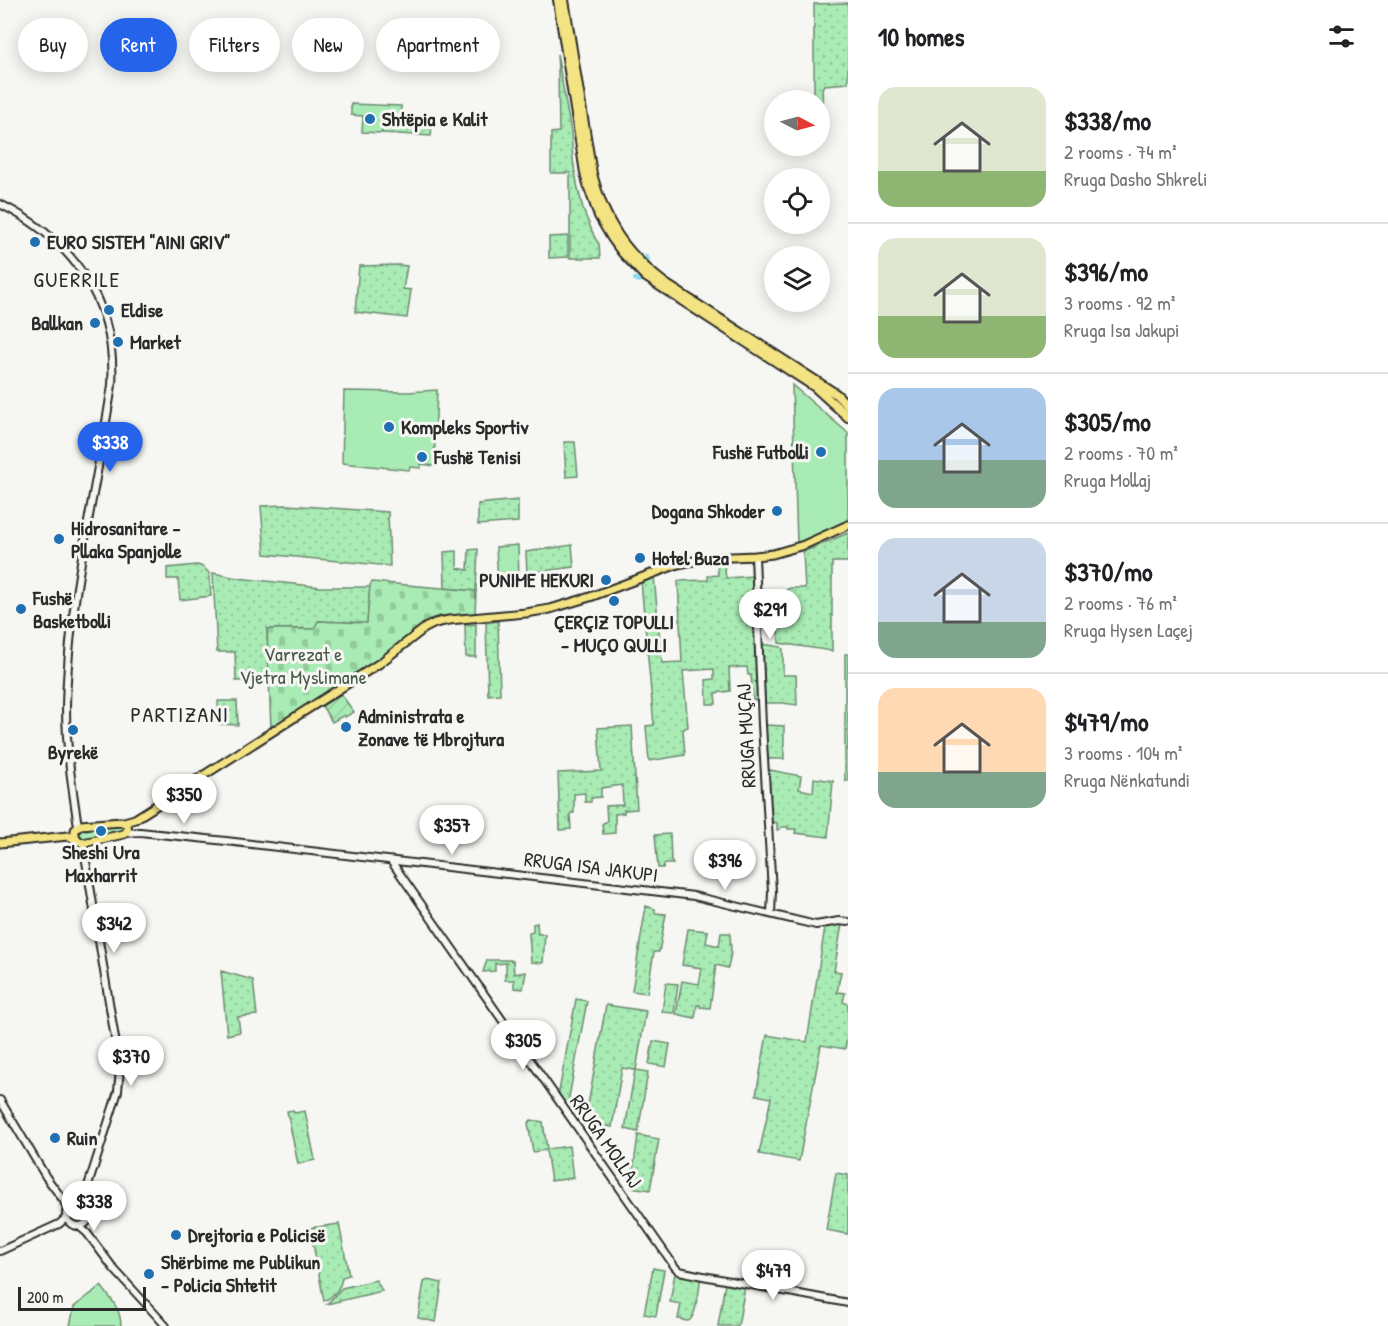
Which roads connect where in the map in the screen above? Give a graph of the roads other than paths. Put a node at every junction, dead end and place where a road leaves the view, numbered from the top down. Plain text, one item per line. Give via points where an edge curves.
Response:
1 (558, 0) edge
2 (564, 0) edge
3 (0, 204) edge
4 (848, 406) edge
5 (848, 417) edge
6 (848, 525) edge
7 (754, 556) junction
8 (135, 819) junction
9 (124, 822) junction
10 (77, 827) junction
11 (127, 832) junction
12 (68, 836) junction
13 (80, 842) junction
14 (0, 843) edge
15 (391, 861) junction
16 (771, 914) junction
17 (848, 922) edge
18 (0, 1100) edge
19 (86, 1192) junction
20 (64, 1201) junction
21 (76, 1202) junction
22 (86, 1205) junction
23 (67, 1209) junction
24 (68, 1220) junction
25 (88, 1222) junction
26 (80, 1227) junction
27 (87, 1233) junction
28 (0, 1251) edge
29 (848, 1303) edge
30 (166, 1326) edge

1 - 5 highway via 585,173 599,216 612,238 646,277 816,387
2 - 4 highway via 592,174 606,218 614,230 638,261 664,283 836,394
3 - 10 street via 59,244 90,286 110,339 112,385 79,582 67,683 67,744
6 - 7 main road via 798,547
7 - 8 main road via 678,564 550,609 431,624 380,663
7 - 16 street, RRUGA MUÇAJ
8 - 9 main road
8 - 11 main road
9 - 10 main road
9 - 11 main road
10 - 12 main road
10 - 13 main road via 75,834
11 - 13 main road
11 - 15 street, RRUGA ISA JAKUPI
12 - 13 main road
12 - 14 main road
13 - 19 street via 120,1069 118,1091
15 - 16 street, RRUGA ISA JAKUPI via 687,895
15 - 29 street, RRUGA MOLLAJ via 675,1268
16 - 17 street, RRUGA ISA JAKUPI via 816,925
18 - 20 street
19 - 21 street
19 - 22 street
20 - 21 street
20 - 23 street
21 - 22 street
21 - 23 street
22 - 25 street via 90,1213
23 - 24 street
24 - 26 street
24 - 28 street
25 - 26 street
25 - 27 street
26 - 27 street
27 - 30 street

